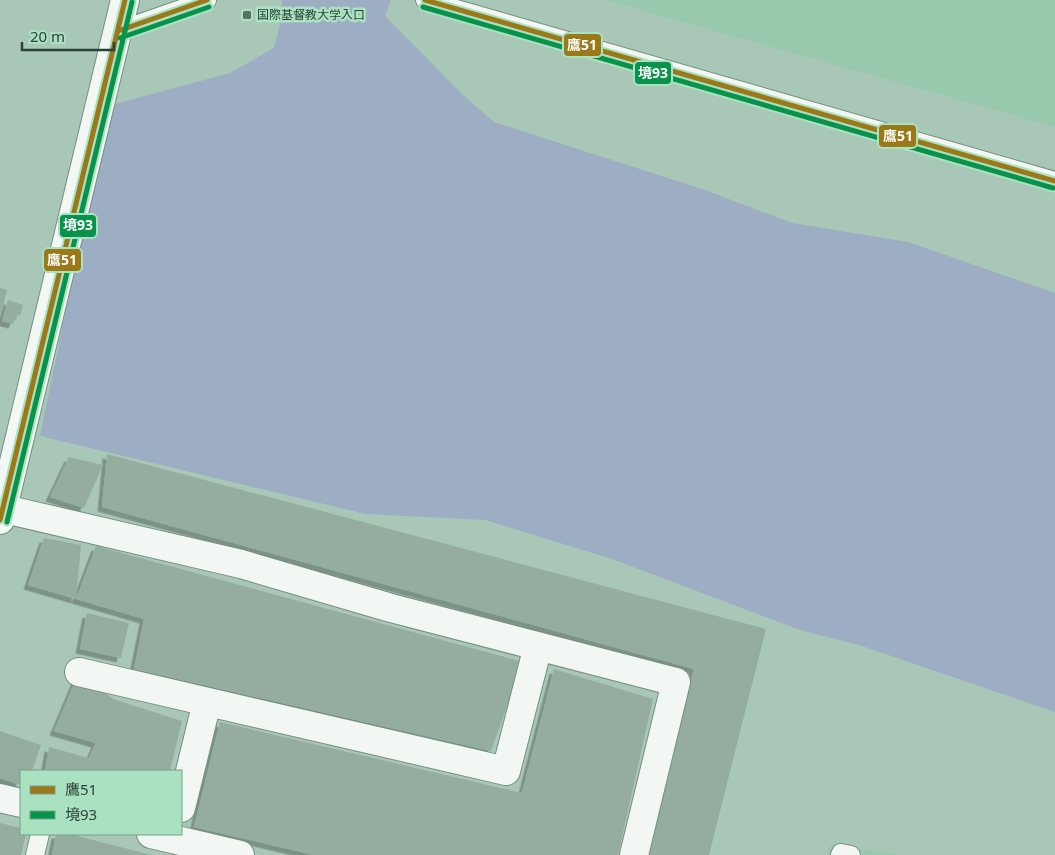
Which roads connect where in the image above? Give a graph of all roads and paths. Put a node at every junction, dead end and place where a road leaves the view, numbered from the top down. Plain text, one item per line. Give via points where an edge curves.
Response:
1 (125, 0) edge
2 (207, 0) edge
3 (425, 0) edge
4 (118, 31) junction
5 (1055, 181) edge
6 (1, 512) edge
7 (538, 646) junction
8 (79, 672) dead end
9 (207, 702) junction
10 (0, 798) edge
11 (20, 803) edge
12 (182, 804) edge
13 (40, 835) edge
14 (166, 836) edge
15 (35, 855) edge
16 (240, 855) edge
17 (634, 855) edge
18 (840, 855) edge
19 (851, 855) edge

1 - 4 street
2 - 4 lane
3 - 5 lane
4 - 6 street
6 - 7 street via 241,564
7 - 9 street via 506,771
7 - 17 street via 676,682
8 - 9 street
9 - 12 street
10 - 11 street
13 - 15 lane
14 - 16 street
18 - 19 lane

